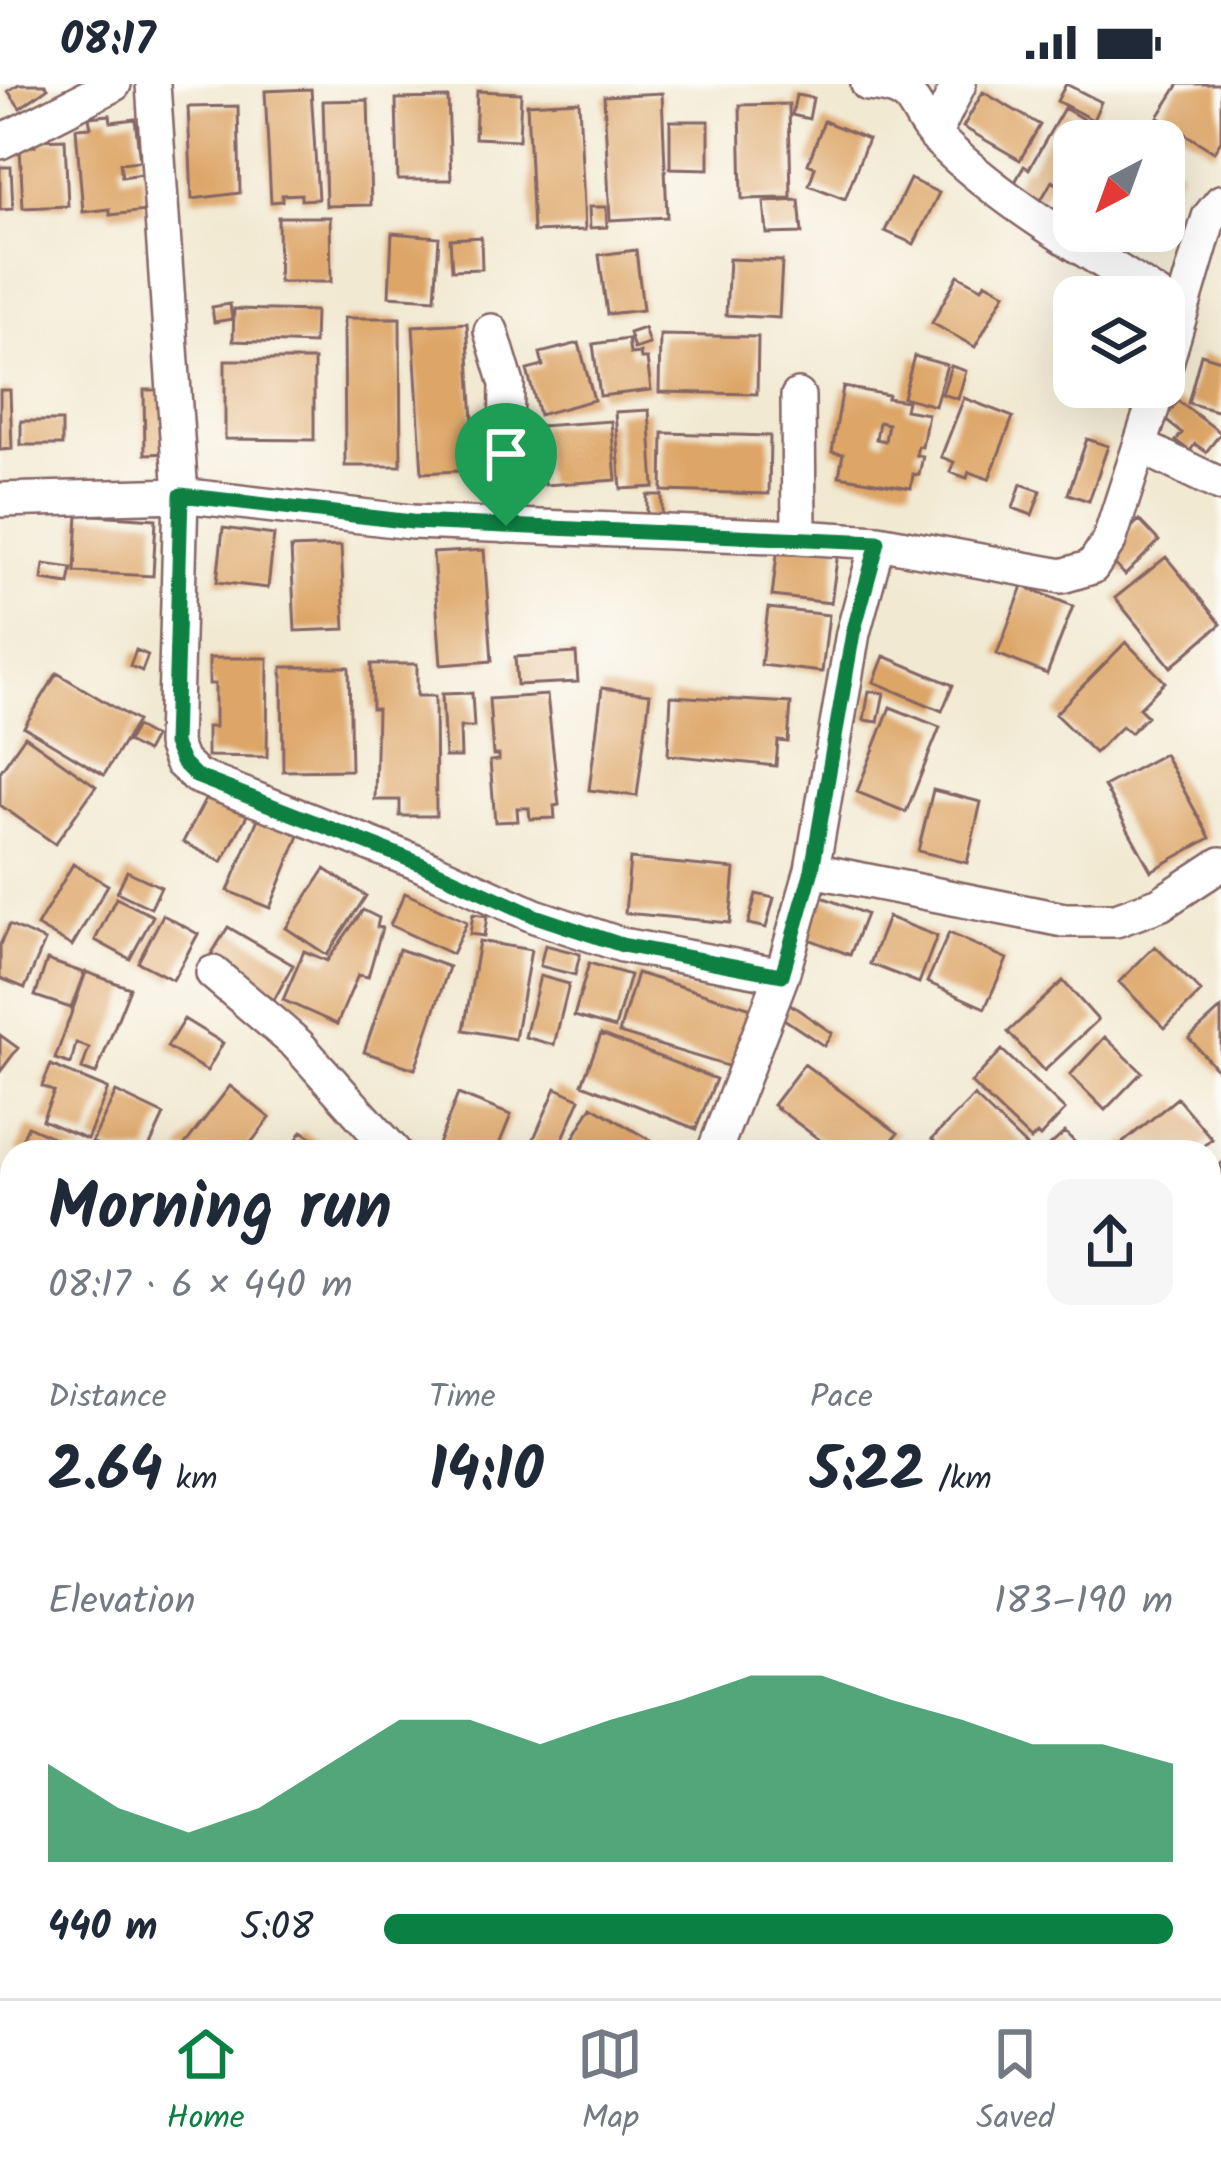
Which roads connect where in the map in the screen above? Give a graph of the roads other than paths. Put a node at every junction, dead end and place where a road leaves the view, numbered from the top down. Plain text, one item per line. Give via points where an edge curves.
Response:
1 (114, 84) edge
2 (153, 84) edge
3 (868, 84) edge
4 (958, 84) edge
5 (934, 135) junction
6 (0, 142) edge
7 (1221, 202) edge
8 (1126, 276) edge
9 (1181, 276) edge
10 (491, 331) dead end
11 (798, 396) dead end
12 (1152, 408) edge
13 (1140, 446) junction
14 (1221, 485) edge
15 (181, 495) junction
16 (0, 500) edge
17 (506, 526) junction
18 (799, 537) junction
19 (878, 542) junction
20 (1221, 864) edge
21 (812, 870) junction
22 (213, 973) dead end
23 (782, 975) junction
24 (383, 1140) edge
25 (720, 1140) edge

1 - 6 street
2 - 15 street
3 - 5 street via 916,101
4 - 5 street
5 - 8 street via 1029,213
7 - 9 street
10 - 17 street via 507,384
11 - 18 street
12 - 13 street
13 - 14 street
13 - 19 street via 1109,541 1092,567 1062,576
15 - 16 street
15 - 17 street
15 - 23 street via 174,744 196,776 556,923 622,945
17 - 18 street
18 - 19 street
19 - 21 street via 853,633
20 - 21 street via 1160,904 1116,920 1064,920
21 - 23 street
22 - 24 street via 297,1044
23 - 25 street

